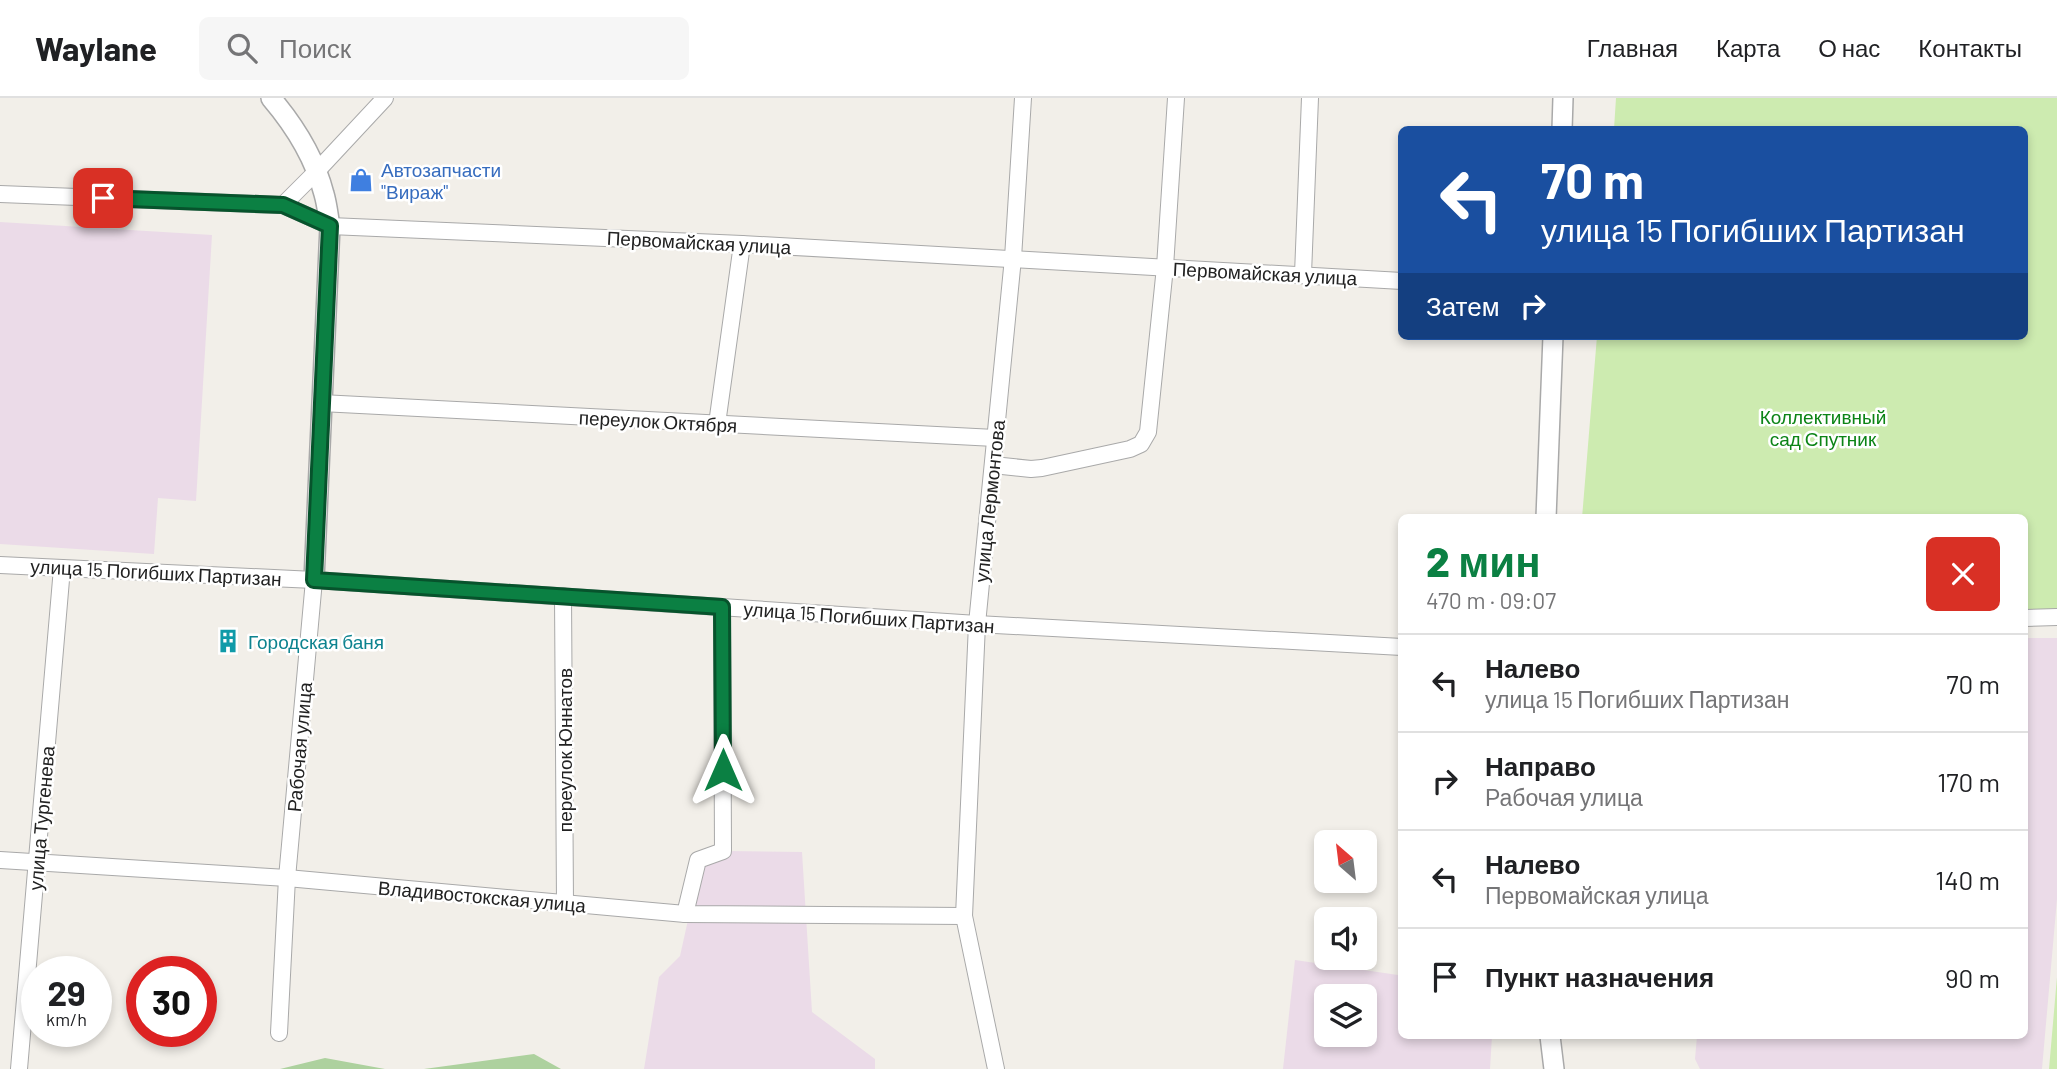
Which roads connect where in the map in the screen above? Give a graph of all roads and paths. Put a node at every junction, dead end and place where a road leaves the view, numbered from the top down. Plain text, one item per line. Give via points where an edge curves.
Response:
1 (271, 98) edge
2 (385, 98) edge
3 (1023, 98) edge
4 (1176, 98) edge
5 (1310, 98) edge
6 (1563, 98) edge
7 (1562, 126) edge
8 (316, 172) junction
9 (0, 194) edge
10 (283, 205) junction
11 (330, 226) junction
12 (742, 244) junction
13 (1013, 258) junction
14 (1165, 267) junction
15 (1303, 274) junction
16 (1398, 281) edge
17 (1553, 340) edge
18 (321, 403) junction
19 (718, 424) junction
20 (995, 438) junction
21 (993, 465) junction
22 (1546, 514) edge
23 (0, 565) edge
24 (62, 568) junction
25 (314, 580) junction
26 (563, 596) junction
27 (722, 607) junction
28 (2057, 617) edge
29 (2028, 618) edge
30 (977, 624) junction
31 (1398, 647) edge
32 (0, 860) edge
33 (37, 862) junction
34 (287, 878) junction
35 (565, 903) junction
36 (685, 914) junction
37 (964, 916) junction
38 (279, 1033) dead end
39 (1550, 1039) edge
40 (19, 1069) edge
41 (996, 1069) edge
42 (1554, 1069) edge

1 - 8 street, Рабочая улица via 290,120
2 - 8 street
3 - 13 street, улица Лермонтова
4 - 14 street
5 - 15 street
6 - 7 street
8 - 10 street
8 - 11 street, Рабочая улица
9 - 10 street, Первомайская улица
10 - 11 street, Первомайская улица
11 - 12 street, Первомайская улица
11 - 18 street, Рабочая улица
12 - 13 street, Первомайская улица
12 - 19 street
13 - 14 street, Первомайская улица
13 - 20 street, улица Лермонтова
14 - 15 street, Первомайская улица
14 - 21 street via 1148,432 1141,444 1042,468
15 - 16 street, Первомайская улица
17 - 22 street
18 - 19 street, переулок Октября
18 - 25 street, Рабочая улица
19 - 20 street, переулок Октября
20 - 21 street, улица Лермонтова
21 - 30 street, улица Лермонтова
23 - 24 street, улица 15 Погибших Партизан
24 - 25 street, улица 15 Погибших Партизан
24 - 33 street, улица Тургенева
25 - 26 street, улица 15 Погибших Партизан
25 - 34 street, Рабочая улица
26 - 27 street, улица 15 Погибших Партизан
26 - 35 street, переулок Юннатов
27 - 30 street, улица 15 Погибших Партизан
27 - 36 street via 723,851 698,860
28 - 29 street
30 - 31 street, улица 15 Погибших Партизан
30 - 37 street, улица Лермонтова
32 - 33 street, Владивостокская улица
33 - 34 street, Владивостокская улица
33 - 40 street, улица Тургенева
34 - 35 street, Владивостокская улица
34 - 38 street, Рабочая улица
35 - 36 street, Владивостокская улица
36 - 37 street, Владивостокская улица
37 - 41 street, улица Лермонтова
39 - 42 street

